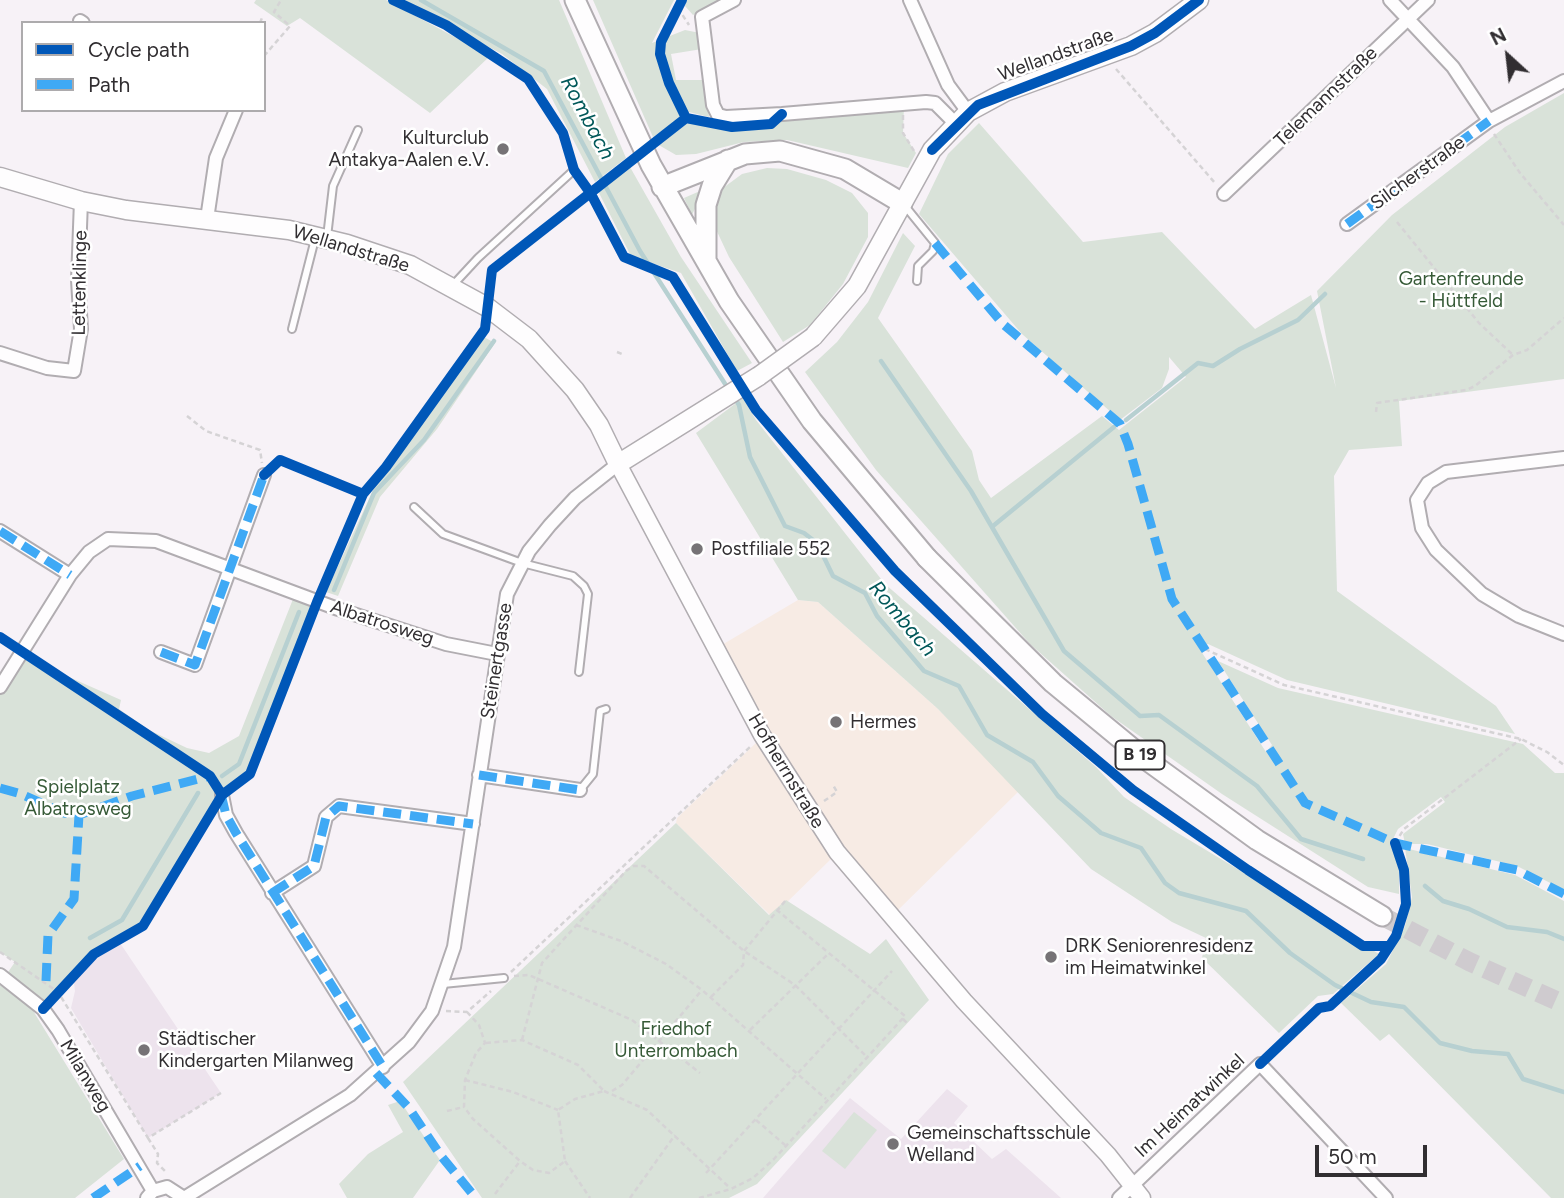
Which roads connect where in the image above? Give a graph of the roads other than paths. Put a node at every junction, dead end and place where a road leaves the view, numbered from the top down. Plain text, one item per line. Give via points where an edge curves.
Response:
1 (575, 0) edge
2 (734, 0) edge
3 (910, 0) edge
4 (1199, 0) edge
5 (1390, 0) edge
6 (1428, 0) edge
7 (1408, 19) junction
8 (1564, 81) edge
9 (951, 89) junction
10 (935, 103) junction
11 (235, 112) edge
12 (962, 118) junction
13 (1489, 121) junction
14 (358, 130) dead end
15 (728, 160) junction
16 (574, 170) dead end
17 (0, 177) edge
18 (662, 187) junction
19 (1224, 194) road end
20 (81, 201) junction
21 (902, 203) junction
22 (207, 219) junction
23 (1347, 224) dead end
24 (321, 238) junction
25 (706, 264) junction
26 (917, 281) dead end
27 (452, 286) junction
28 (487, 307) joint
29 (292, 329) dead end
30 (0, 353) edge
31 (1564, 458) edge
32 (618, 464) junction
33 (264, 475) road end
34 (414, 507) dead end
35 (0, 531) edge
36 (522, 564) junction
37 (230, 570) junction
38 (70, 575) junction
39 (1564, 634) edge
40 (161, 652) dead end
41 (497, 654) junction
42 (579, 671) dead end
43 (0, 687) edge
44 (606, 709) dead end
45 (479, 775) junction
46 (580, 790) joint
47 (222, 795) dead end
48 (473, 824) junction
49 (272, 892) junction
50 (1382, 916) tunnel mouth
51 (0, 975) edge
52 (504, 978) road end
53 (443, 984) junction
54 (383, 1067) junction
55 (1137, 1192) edge
56 (150, 1194) edge
57 (184, 1198) edge
58 (1119, 1198) edge
59 (1386, 1198) edge

1 - 18 main road, B 19
2 - 10 street via 702,17 718,115
3 - 9 street
4 - 12 main road, Wellandstraße via 1155,33 1005,92
5 - 7 street
6 - 7 street, Telemannstraße
7 - 13 street via 1453,67
7 - 19 street, Telemannstraße
8 - 13 street, Silcherstraße
9 - 10 street
9 - 12 street
10 - 12 street
11 - 22 street via 216,158
12 - 21 main road, Wellandstraße via 923,164
13 - 23 street, Silcherstraße
14 - 24 lane via 332,186
15 - 18 main road
15 - 21 main road via 764,152 799,154 845,169
15 - 25 main road via 706,205
16 - 27 lane
17 - 20 main road, Wellandstraße
18 - 25 main road, B 19
20 - 22 main road, Wellandstraße
20 - 30 street, Lettenklinge via 81,329 74,371
21 - 26 lane via 935,243 918,266
21 - 32 main road, Wellandstraße, bridge via 858,286 813,337
22 - 24 main road, Wellandstraße
24 - 27 main road, Wellandstraße via 380,253
24 - 29 lane
25 - 50 main road, B 19 via 812,421 927,558 1053,683 1144,758 1257,840
27 - 28 main road, Wellandstraße
28 - 32 main road, Hofherrnstraße via 554,364 599,425
31 - 39 street via 1446,472 1428,483 1417,500 1422,528 1436,550 1482,594 1519,617
32 - 36 street, Steinertgasse via 575,498
32 - 55 street, Hofherrnstraße via 762,735 809,810 864,887
33 - 37 street
34 - 36 lane via 443,534
35 - 38 street
36 - 41 street, Steinertgasse via 507,594
36 - 42 lane via 573,576 584,586 588,594
37 - 38 street, Albatrosweg via 156,541 130,538 108,539 89,552
37 - 40 street via 195,665
37 - 41 street, Albatrosweg via 446,644
38 - 43 street, Albatrosweg
41 - 45 street, Steinertgasse
44 - 46 lane via 600,710 593,774
45 - 46 street
45 - 48 street, Steinertgasse
47 - 49 street via 226,815
48 - 49 street via 339,806 327,817 314,866
48 - 53 street, Steinertgasse via 454,947
49 - 54 street
51 - 56 street, Milanweg via 43,1009 58,1030
52 - 53 lane
53 - 54 street, Steinertgasse via 432,1011 410,1042
54 - 57 street, Steinertgasse via 350,1095
55 - 58 street
55 - 59 street, Im Heimatwinkel via 1260,1064
56 - 57 street, Steinertgasse via 167,1187

